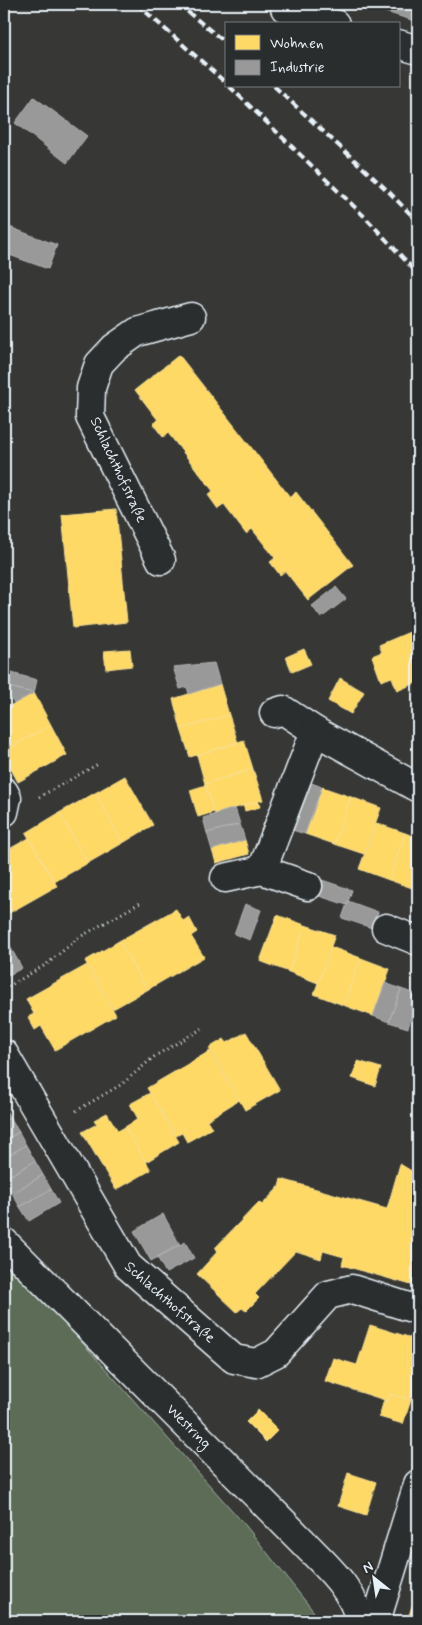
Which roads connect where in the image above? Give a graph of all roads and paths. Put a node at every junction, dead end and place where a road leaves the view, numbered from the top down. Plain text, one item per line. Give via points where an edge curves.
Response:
1 (286, 8) dead end
2 (329, 22) edge
3 (400, 45) edge
4 (418, 50) edge
5 (191, 317) dead end
6 (161, 560) dead end
7 (274, 713) dead end
8 (315, 731) junction
9 (100, 763) dead end
10 (418, 788) edge
11 (4, 792) edge
12 (32, 801) dead end
13 (4, 812) edge
14 (262, 870) junction
15 (225, 878) dead end
16 (308, 886) dead end
17 (140, 903) dead end
18 (386, 928) dead end
19 (418, 941) edge
20 (4, 988) edge
21 (203, 1028) dead end
22 (4, 1054) edge
23 (47, 1127) junction
24 (4, 1242) edge
25 (418, 1310) edge
26 (418, 1484) edge
27 (413, 1525) edge
28 (360, 1621) edge
29 (376, 1621) edge

1 - 2 street
3 - 4 street
5 - 6 street, Schlachthofstraße via 137,332 114,348 99,364 91,388 90,417
7 - 8 street via 283,710
8 - 10 street
8 - 14 street
9 - 12 path
11 - 13 street via 7,798
14 - 15 street
14 - 16 street
17 - 20 path via 78,938 47,964
18 - 19 street
21 - 23 path via 155,1056 122,1084
22 - 23 street, Schlachthofstraße
23 - 25 street, Schlachthofstraße via 128,1266 234,1359 256,1363 276,1353 328,1295 352,1289
24 - 28 street, Westring via 308,1547 344,1586 358,1609
26 - 27 street
27 - 29 street via 389,1574

